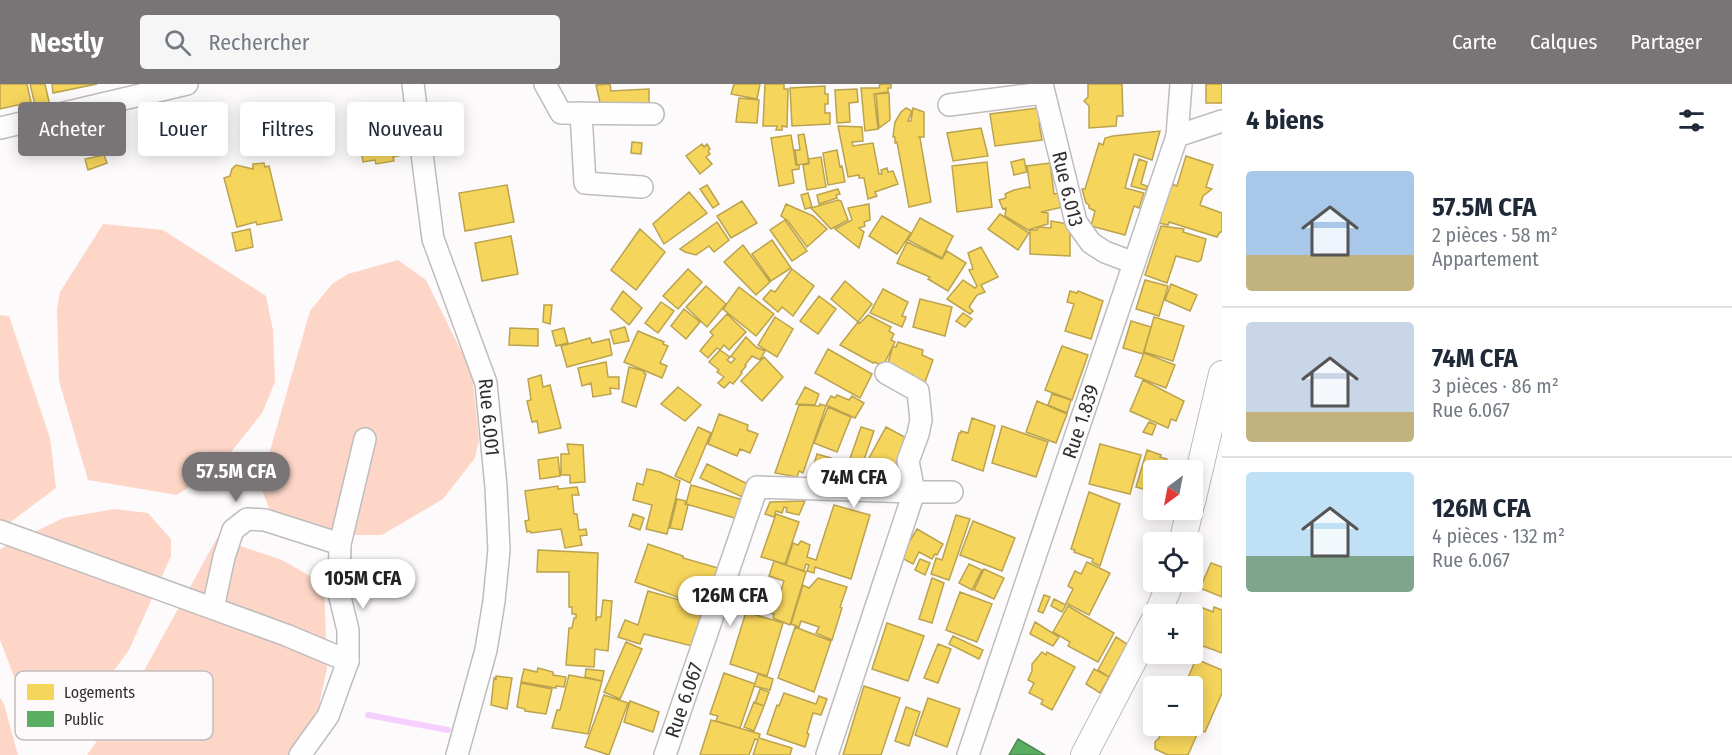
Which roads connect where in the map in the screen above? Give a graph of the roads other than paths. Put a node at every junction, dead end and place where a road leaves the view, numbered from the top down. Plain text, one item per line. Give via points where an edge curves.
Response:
1 (186, 84) edge
2 (413, 84) edge
3 (545, 84) edge
4 (1181, 84) edge
5 (1043, 89) edge
6 (949, 105) dead end
7 (581, 113) junction
8 (653, 114) dead end
9 (1222, 121) edge
10 (0, 128) edge
11 (1177, 136) junction
12 (642, 187) dead end
13 (1134, 263) junction
14 (886, 374) dead end
15 (1222, 374) edge
16 (365, 439) dead end
17 (1202, 460) edge
18 (914, 492) junction
19 (952, 492) dead end
20 (0, 531) edge
21 (340, 544) junction
22 (213, 608) junction
23 (1143, 642) edge
24 (348, 662) junction
25 (300, 755) edge
26 (457, 755) edge
27 (665, 755) edge
28 (827, 755) edge
29 (968, 755) edge
30 (1084, 755) edge

1 - 10 street
2 - 26 street, Rue 6.001 via 434,239 486,383 496,488 499,550 494,601 486,650
3 - 7 street via 561,113
4 - 11 street, Rue 1.839
5 - 6 street
5 - 13 street, Rue 6.013 via 1076,222 1090,243
7 - 8 street
7 - 12 street via 585,183
9 - 11 street
11 - 13 street, Rue 1.839
13 - 29 street, Rue 1.839
14 - 18 street via 918,391 921,420 908,461
15 - 17 main road
16 - 21 street
18 - 19 street, Rue 6.067
18 - 27 street, Rue 6.067 via 757,487
18 - 28 street
20 - 22 street
21 - 22 street via 265,520 247,519 233,530
21 - 24 street via 339,593 348,630
22 - 24 street
23 - 30 main road
24 - 25 street via 328,716

